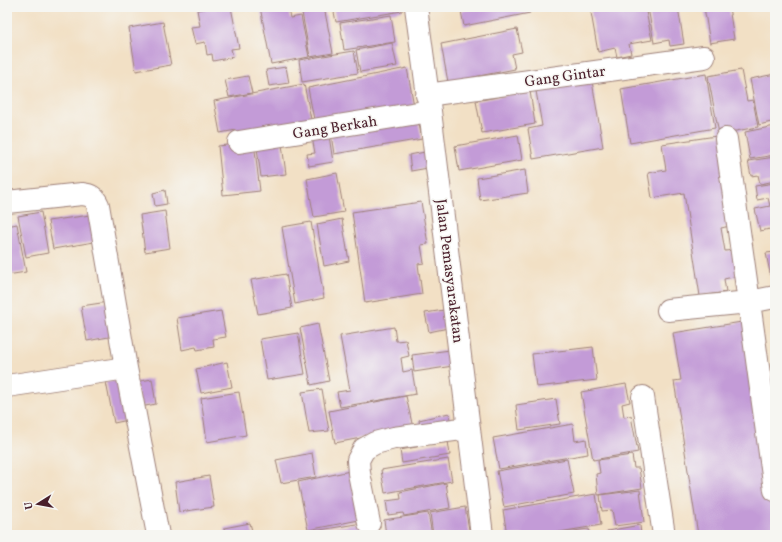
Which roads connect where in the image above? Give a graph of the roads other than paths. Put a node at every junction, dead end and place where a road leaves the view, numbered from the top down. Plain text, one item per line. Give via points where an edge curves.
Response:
1 (416, 7) edge
2 (704, 57) dead end
3 (428, 103) junction
4 (726, 139) dead end
5 (239, 142) dead end
6 (7, 202) edge
7 (775, 298) edge
8 (749, 302) junction
9 (668, 310) dead end
10 (126, 368) junction
11 (7, 386) edge
12 (643, 397) dead end
13 (469, 428) junction
14 (775, 490) edge
15 (369, 523) dead end
16 (158, 535) edge
17 (482, 535) edge
18 (664, 535) edge

1 - 3 street, Jalan Pemasyarakatan
2 - 3 street, Gang Gintar
3 - 5 street, Gang Berkah
3 - 13 street, Jalan Pemasyarakatan
4 - 8 street
6 - 10 street via 82,194 91,195 96,199
7 - 8 street
8 - 9 street
8 - 14 street
10 - 11 street
10 - 16 street
12 - 18 street
13 - 15 street via 394,438 364,449 358,460
13 - 17 street, Jalan Pemasyarakatan

